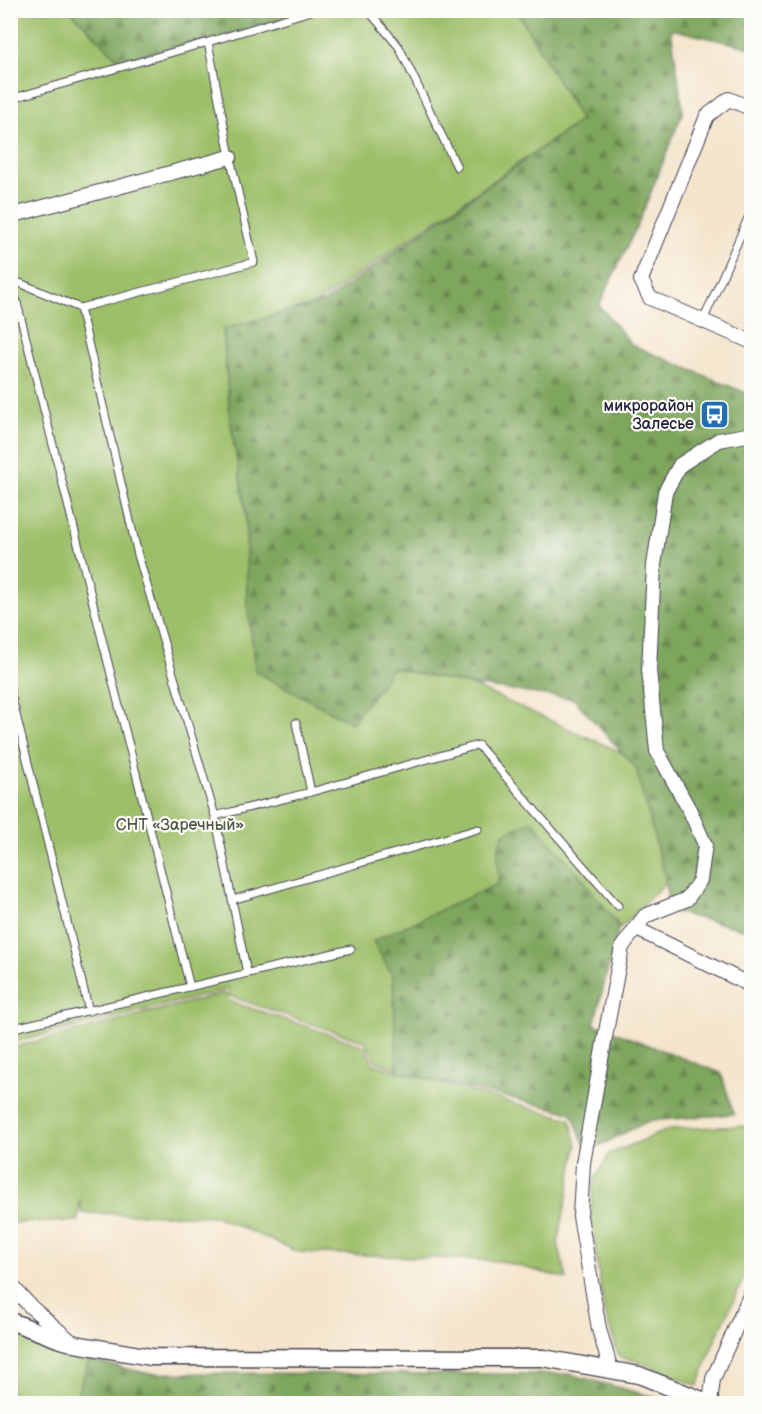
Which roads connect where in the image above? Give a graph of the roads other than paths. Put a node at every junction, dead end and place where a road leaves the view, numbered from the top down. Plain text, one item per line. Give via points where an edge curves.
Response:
1 (314, 10) edge
2 (368, 10) edge
3 (208, 42) junction
4 (10, 99) edge
5 (752, 109) edge
6 (230, 157) junction
7 (457, 167) dead end
8 (752, 209) edge
9 (10, 216) edge
10 (11, 279) edge
11 (80, 308) junction
12 (703, 321) junction
13 (752, 342) edge
14 (752, 434) edge
15 (10, 690) edge
16 (296, 723) dead end
17 (311, 792) junction
18 (215, 816) junction
19 (478, 829) dead end
20 (232, 900) junction
21 (618, 906) dead end
22 (635, 928) junction
23 (351, 949) dead end
24 (247, 973) junction
25 (752, 986) edge
26 (190, 987) junction
27 (89, 1011) junction
28 (10, 1029) edge
29 (10, 1284) edge
30 (752, 1292) edge
31 (10, 1321) edge
32 (75, 1344) junction
33 (611, 1370) junction
34 (711, 1403) edge

1 - 3 lane
2 - 7 lane via 399,47
3 - 4 lane
3 - 6 lane
5 - 12 street via 729,99 708,117 641,280 650,298
6 - 9 street
6 - 11 lane via 254,262
8 - 12 lane
10 - 11 lane
10 - 26 lane
11 - 18 lane via 138,555
12 - 13 street
14 - 22 street via 719,440 680,465 665,492 654,565 649,670 657,751 705,845 700,880 687,899 645,916
15 - 27 lane
16 - 17 lane
17 - 18 lane
17 - 21 lane via 478,745
18 - 20 lane
19 - 20 lane
20 - 24 lane
22 - 25 street
22 - 33 street via 622,947 583,1163 580,1216 599,1329
23 - 24 lane
24 - 26 lane
26 - 27 lane
27 - 28 lane
29 - 32 street
30 - 34 street via 713,1379
31 - 32 street
32 - 33 street via 151,1357 543,1358
33 - 34 street via 639,1375

